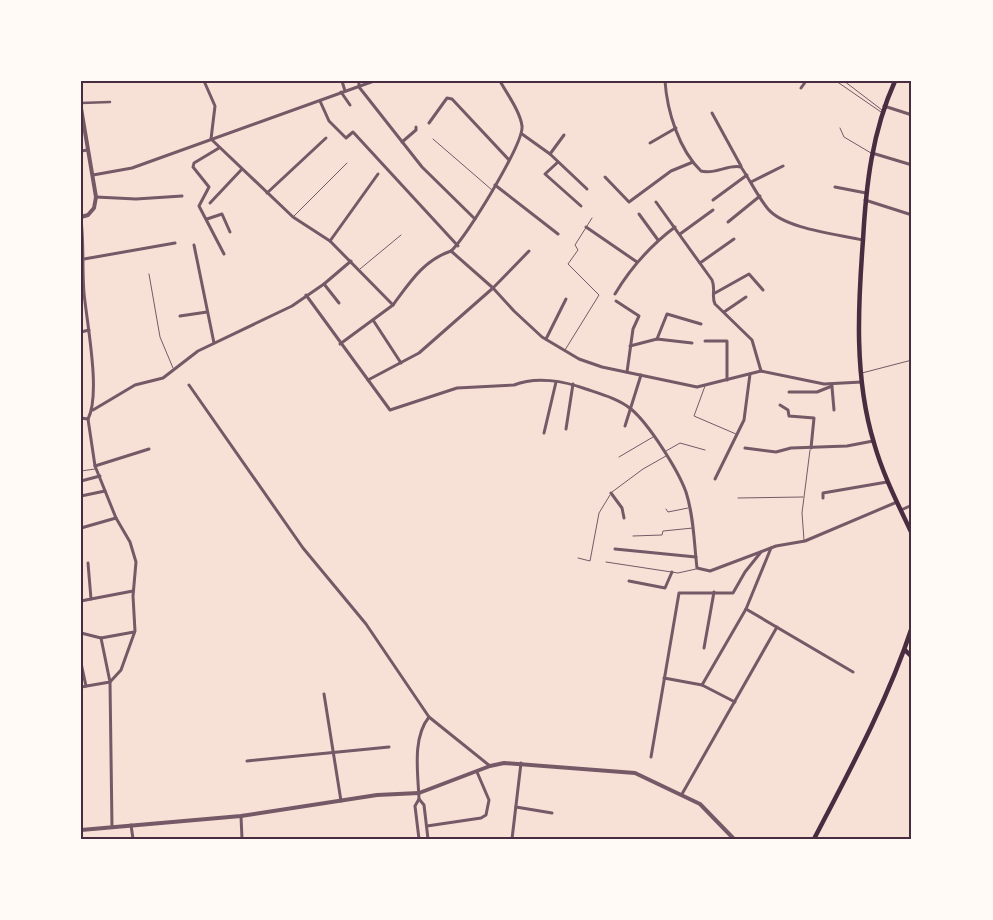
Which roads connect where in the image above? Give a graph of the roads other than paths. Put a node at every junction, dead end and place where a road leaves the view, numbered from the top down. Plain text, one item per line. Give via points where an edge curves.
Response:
1 (204, 81) edge
2 (342, 81) edge
3 (358, 81) edge
4 (374, 81) edge
5 (500, 81) edge
6 (671, 81) edge
7 (806, 81) edge
8 (836, 81) edge
9 (844, 81) edge
10 (895, 81) edge
11 (665, 82) edge
12 (359, 87) junction
13 (801, 88) dead end
14 (343, 91) junction
15 (320, 101) junction
16 (110, 102) dead end
17 (81, 103) edge
18 (350, 106) dead end
19 (81, 108) edge
20 (883, 109) junction
21 (712, 113) dead end
22 (912, 115) edge
23 (429, 123) dead end
24 (416, 127) dead end
25 (676, 128) junction
26 (840, 128) dead end
27 (522, 134) junction
28 (564, 135) dead end
29 (326, 138) dead end
30 (212, 139) junction
31 (433, 139) dead end
32 (402, 142) junction
33 (650, 143) dead end
34 (219, 148) junction
35 (88, 150) junction
36 (81, 151) edge
37 (872, 153) junction
38 (550, 154) junction
39 (509, 160) junction
40 (558, 162) junction
41 (694, 162) junction
42 (347, 163) dead end
43 (912, 165) edge
44 (783, 166) dead end
45 (741, 167) junction
46 (242, 170) junction
47 (378, 174) dead end
48 (93, 175) junction
49 (747, 175) junction
50 (605, 177) dead end
51 (751, 182) junction
52 (495, 185) junction
53 (835, 187) dead end
54 (587, 189) dead end
55 (492, 190) junction
56 (866, 192) junction
57 (267, 193) junction
58 (182, 196) dead end
59 (760, 196) junction
60 (96, 197) junction
61 (714, 200) dead end
62 (865, 200) junction
63 (656, 202) dead end
64 (210, 203) dead end
65 (581, 206) dead end
66 (714, 210) dead end
67 (639, 214) dead end
68 (912, 215) edge
69 (293, 217) junction
70 (81, 218) edge
71 (592, 218) dead end
72 (207, 219) junction
73 (475, 220) junction
74 (728, 222) dead end
75 (586, 227) junction
76 (675, 227) junction
77 (230, 232) dead end
78 (558, 234) dead end
79 (680, 234) junction
80 (401, 235) dead end
81 (734, 239) dead end
82 (658, 240) junction
83 (862, 240) junction
84 (330, 241) junction
85 (175, 243) dead end
86 (194, 245) dead end
87 (458, 246) junction
88 (452, 251) junction
89 (529, 251) dead end
90 (224, 254) dead end
91 (84, 259) junction
92 (351, 261) junction
93 (637, 262) junction
94 (700, 263) junction
95 (360, 270) junction
96 (149, 274) dead end
97 (324, 284) junction
98 (493, 288) junction
99 (764, 290) dead end
100 (715, 293) junction
101 (615, 294) dead end
102 (306, 295) junction
103 (746, 297) dead end
104 (566, 299) dead end
105 (616, 301) dead end
106 (339, 303) dead end
107 (393, 304) junction
108 (207, 312) junction
109 (724, 312) junction
110 (180, 316) dead end
111 (373, 320) junction
112 (701, 324) dead end
113 (89, 330) junction
114 (81, 332) edge
115 (546, 339) junction
116 (657, 339) junction
117 (705, 341) dead end
118 (214, 343) junction
119 (692, 343) dead end
120 (340, 344) junction
121 (630, 346) junction
122 (565, 351) junction
123 (912, 360) edge
124 (402, 363) junction
125 (173, 369) junction
126 (761, 371) junction
127 (627, 372) junction
128 (861, 373) junction
129 (750, 374) junction
130 (640, 375) junction
131 (368, 380) junction
132 (727, 380) junction
133 (556, 382) junction
134 (863, 382) junction
135 (573, 384) junction
136 (189, 385) dead end
137 (706, 385) junction
138 (832, 385) junction
139 (789, 392) dead end
140 (780, 405) dead end
141 (631, 409) junction
142 (93, 410) junction
143 (834, 410) dead end
144 (81, 418) edge
145 (88, 419) junction
146 (624, 426) dead end
147 (566, 429) dead end
148 (544, 433) dead end
149 (737, 434) junction
150 (653, 436) junction
151 (873, 441) junction
152 (745, 448) dead end
153 (811, 448) junction
154 (149, 449) dead end
155 (705, 450) dead end
156 (664, 452) junction
157 (666, 456) junction
158 (619, 457) dead end
159 (95, 468) junction
160 (81, 471) edge
161 (100, 476) junction
162 (715, 479) dead end
163 (81, 481) edge
164 (887, 482) junction
165 (105, 491) junction
166 (611, 493) junction
167 (81, 496) edge
168 (804, 497) junction
169 (738, 498) dead end
170 (823, 498) dead end
171 (898, 502) junction
172 (912, 505) edge
173 (689, 507) junction
174 (666, 508) dead end
175 (901, 510) junction
176 (116, 518) junction
177 (624, 518) dead end
178 (694, 527) junction
179 (81, 528) edge
180 (912, 534) edge
181 (633, 536) dead end
182 (805, 541) junction
183 (771, 548) junction
184 (615, 549) dead end
185 (761, 552) junction
186 (696, 557) junction
187 (578, 558) dead end
188 (606, 562) dead end
189 (88, 563) dead end
190 (697, 568) junction
191 (672, 572) junction
192 (630, 581) dead end
193 (133, 591) junction
194 (714, 592) junction
195 (91, 599) junction
196 (81, 600) edge
197 (746, 609) junction
198 (912, 627) edge
199 (777, 628) junction
200 (135, 631) junction
201 (81, 633) edge
202 (101, 638) junction
203 (704, 648) dead end
204 (905, 650) junction
205 (912, 657) edge
206 (81, 663) edge
207 (853, 672) dead end
208 (664, 678) junction
209 (110, 682) junction
210 (702, 685) junction
211 (86, 686) junction
212 (81, 687) edge
213 (324, 694) dead end
214 (735, 702) junction
215 (429, 717) junction
216 (389, 747) dead end
217 (334, 752) junction
218 (651, 757) dead end
219 (247, 761) dead end
220 (521, 763) junction
221 (490, 766) junction
222 (477, 772) junction
223 (419, 793) junction
224 (682, 794) junction
225 (419, 799) junction
226 (341, 801) junction
227 (516, 807) junction
228 (552, 813) dead end
229 (241, 816) junction
230 (132, 825) junction
231 (427, 826) junction
232 (112, 827) junction
233 (81, 830) edge
234 (133, 839) edge
235 (242, 839) edge
236 (420, 839) edge
237 (428, 839) edge
238 (512, 839) edge
239 (734, 839) edge
240 (814, 839) edge

1 - 30 street via 215,106
2 - 14 street
3 - 12 street
4 - 12 street
5 - 27 street via 519,117
6 - 11 lane
7 - 13 street
8 - 20 lane
9 - 20 lane
10 - 20 main road
11 - 25 street via 665,96
12 - 14 street
12 - 32 street
14 - 15 street
14 - 18 street
15 - 30 street
15 - 87 street via 329,121 346,138 353,132
16 - 17 street
19 - 35 street
20 - 22 street
20 - 37 main road
21 - 45 street
23 - 39 street via 447,98 452,99
24 - 32 street
25 - 33 street
25 - 41 street
26 - 37 lane via 844,137
27 - 38 street
27 - 39 street
28 - 38 street
29 - 57 street
30 - 34 street
30 - 48 street via 132,168
31 - 55 lane
32 - 73 street
34 - 46 street
34 - 72 street via 193,165 209,187 199,206
35 - 36 street
35 - 48 street
37 - 43 street
37 - 56 main road
38 - 40 street
39 - 52 street
40 - 54 street
40 - 65 street via 545,174
41 - 45 street via 705,172
41 - 50 street via 671,171 629,202
42 - 69 lane
44 - 51 street
45 - 49 street
46 - 57 street
46 - 64 street
47 - 84 street
48 - 60 street
49 - 51 street
49 - 61 street
51 - 59 street
52 - 55 street
52 - 78 street
53 - 56 street
55 - 73 street
56 - 62 main road
57 - 69 street
58 - 60 street via 136,200
59 - 74 street
59 - 83 street via 778,218
60 - 70 street via 94,208
62 - 68 street
62 - 83 main road
63 - 76 street
66 - 79 street
67 - 82 street
69 - 84 street
70 - 91 street
71 - 75 lane
72 - 77 street via 222,214
72 - 90 street
73 - 87 street
75 - 93 street
75 - 122 lane via 576,246 578,250 568,264 599,295
76 - 79 street
76 - 82 street
79 - 94 street
80 - 95 lane
81 - 94 street
82 - 93 street
83 - 128 main road
84 - 92 street
85 - 91 street
86 - 108 street
87 - 88 street
88 - 98 street
88 - 107 street via 438,255 422,267
89 - 98 street
91 - 113 street via 84,296
92 - 95 street
92 - 97 street
93 - 101 street
94 - 100 street via 712,280
95 - 107 street
96 - 125 lane via 160,337
97 - 102 street
97 - 106 street
98 - 115 street
98 - 124 street via 419,353
99 - 100 street via 749,274
100 - 109 street via 713,300
102 - 118 street via 292,306
102 - 120 street
103 - 109 street
104 - 115 street
105 - 121 street via 639,316
107 - 111 street
108 - 110 street
108 - 118 street
109 - 126 street via 752,340
111 - 120 street
111 - 124 street
112 - 116 street via 667,314
113 - 114 street
113 - 142 street
115 - 122 street
116 - 119 street
116 - 121 street
117 - 132 street via 727,341
118 - 125 street
120 - 131 street
121 - 127 street
122 - 127 street via 579,359
123 - 128 lane
124 - 131 street
125 - 142 street via 162,378 135,386
126 - 129 street
126 - 138 street
127 - 130 street
128 - 134 main road
129 - 132 street
129 - 149 street via 747,408
130 - 137 street via 697,387
130 - 141 street
131 - 133 street via 390,410 457,388
132 - 137 street
133 - 135 street
133 - 148 street
134 - 138 street
134 - 151 main road
135 - 141 street
135 - 147 street
136 - 215 street via 304,548 366,624
137 - 149 lane via 694,416
138 - 139 street via 817,392
138 - 143 street
140 - 153 street via 788,410 789,416 814,418
141 - 146 street
141 - 150 street
142 - 145 street
144 - 145 street
145 - 159 street
149 - 162 street
150 - 156 street
150 - 158 lane
151 - 153 street
151 - 164 main road
152 - 153 street via 776,452
153 - 168 lane
154 - 159 street
155 - 156 lane via 680,444
156 - 157 street
157 - 166 lane
157 - 173 street via 686,492
159 - 160 lane
159 - 161 street
161 - 163 street
161 - 165 street
164 - 170 street via 830,491 823,493
164 - 171 main road
165 - 167 street
165 - 176 street
166 - 177 street via 622,508
166 - 187 lane via 599,513 590,561
168 - 169 lane
168 - 182 lane via 802,532
171 - 175 main road
171 - 182 street
172 - 175 street
173 - 174 lane via 668,512
173 - 178 street
175 - 180 main road
176 - 179 street
176 - 193 street via 130,542 136,562
178 - 181 lane via 663,531 662,535
178 - 186 street
182 - 183 street
183 - 185 street
183 - 197 street
184 - 186 street
185 - 190 street via 710,571
185 - 194 street via 733,593
186 - 190 street
188 - 191 lane
189 - 195 street
190 - 191 lane via 689,572
191 - 192 street via 665,588
193 - 195 street
193 - 200 street
194 - 203 street
194 - 208 street via 679,593
195 - 196 street
197 - 199 street
197 - 210 street
198 - 204 main road
199 - 207 street
199 - 214 street
200 - 202 street
200 - 209 street via 121,670
201 - 202 street
202 - 209 street
204 - 205 main road
204 - 240 main road
206 - 211 street
208 - 210 street
208 - 218 street
209 - 211 street
209 - 232 street
210 - 214 street
211 - 212 street
213 - 217 street
214 - 224 street
215 - 221 street
215 - 223 street via 419,737
216 - 217 street
217 - 219 street
217 - 226 street
220 - 221 street
220 - 224 street via 635,773
220 - 227 street
221 - 222 street
222 - 223 street
222 - 231 street via 489,800 485,816
223 - 225 street
223 - 226 street
224 - 239 street via 700,804
225 - 231 street via 424,805
225 - 236 street via 416,806
226 - 229 street
227 - 228 street
227 - 238 street
229 - 230 street
229 - 235 street
230 - 232 street
230 - 234 street
231 - 237 street
232 - 233 street

